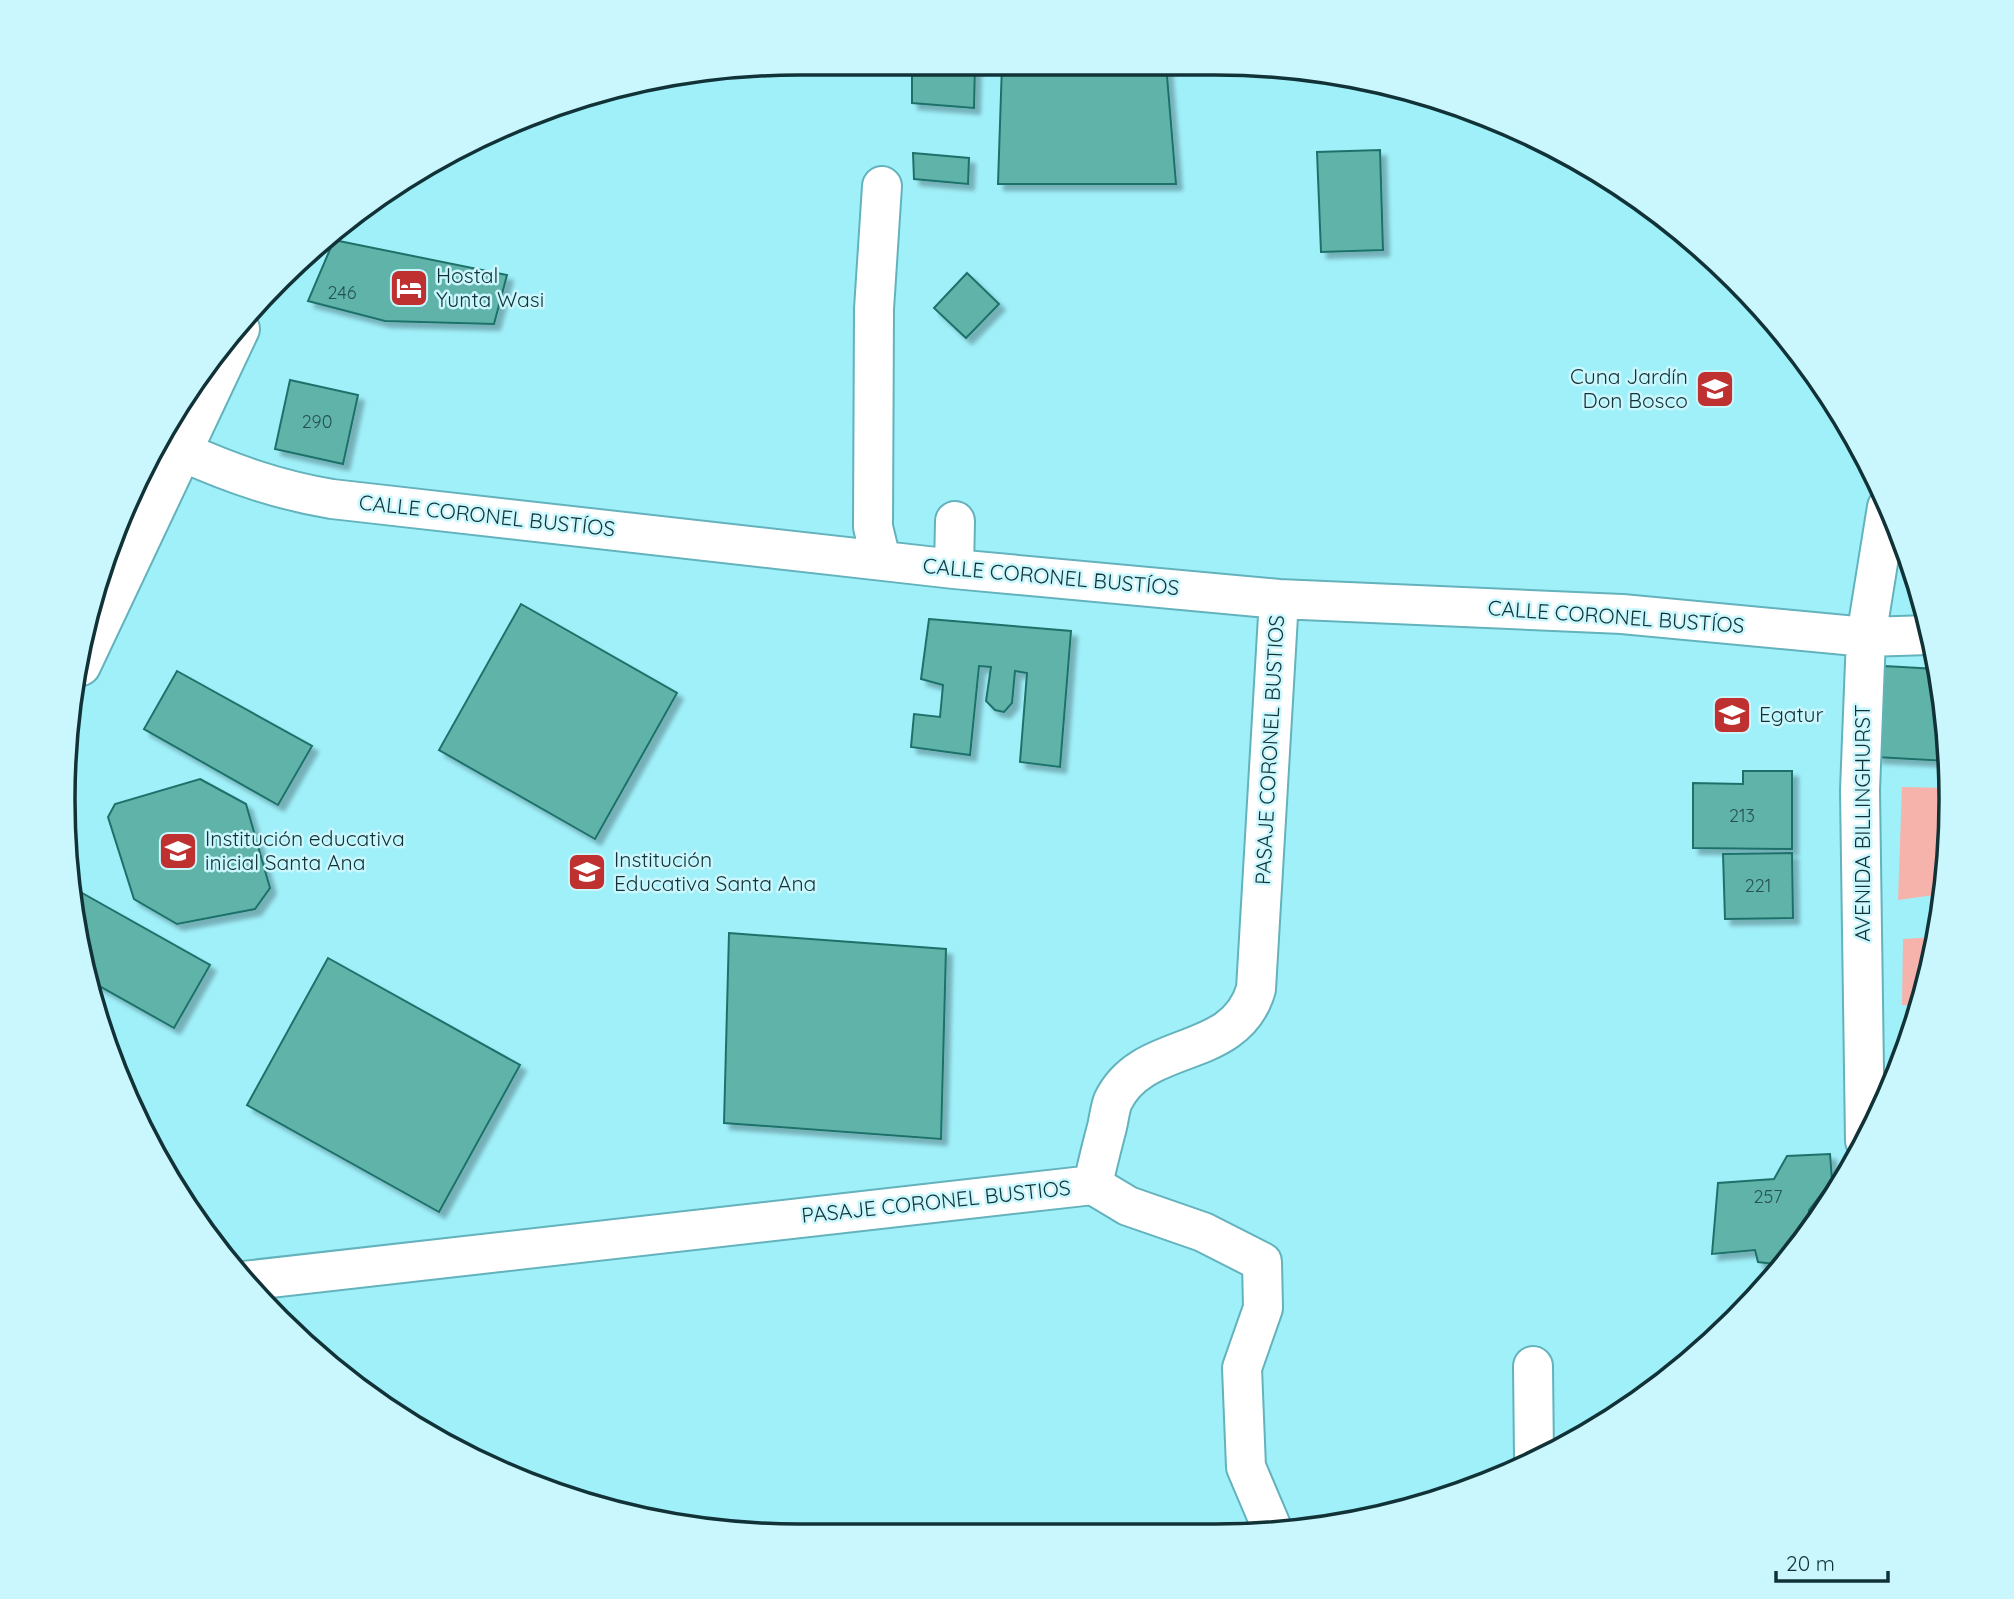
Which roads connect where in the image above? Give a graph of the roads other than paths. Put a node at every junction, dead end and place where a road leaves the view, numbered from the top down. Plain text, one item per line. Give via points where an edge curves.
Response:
1 (882, 186) dead end
2 (228, 356) edge
3 (183, 452) junction
4 (955, 521) dead end
5 (1885, 524) edge
6 (881, 560) junction
7 (954, 569) junction
8 (1279, 599) junction
9 (1920, 635) edge
10 (94, 637) edge
11 (1867, 638) junction
12 (1866, 1117) edge
13 (1093, 1185) junction
14 (257, 1279) edge
15 (1533, 1366) dead end
16 (1534, 1450) edge
17 (1269, 1521) edge

1 - 6 street via 874,309 873,513
2 - 3 street
3 - 6 street, CALLE CORONEL BUSTÍOS via 268,486 332,499
3 - 10 street
4 - 7 street
5 - 11 street, AVENIDA BILLINGHURST
6 - 7 street, CALLE CORONEL BUSTÍOS
7 - 8 street, CALLE CORONEL BUSTÍOS
8 - 11 street, CALLE CORONEL BUSTÍOS via 1622,614
8 - 13 street, PASAJE CORONEL BUSTIOS via 1252,1002 1225,1032 1131,1077 1113,1101
9 - 11 street, CALLE CORONEL BUSTÍOS
11 - 12 street, AVENIDA BILLINGHURST via 1860,790
13 - 14 street, PASAJE CORONEL BUSTIOS
13 - 17 street via 1129,1206 1203,1233 1262,1262 1263,1308 1242,1368 1246,1467
15 - 16 street

